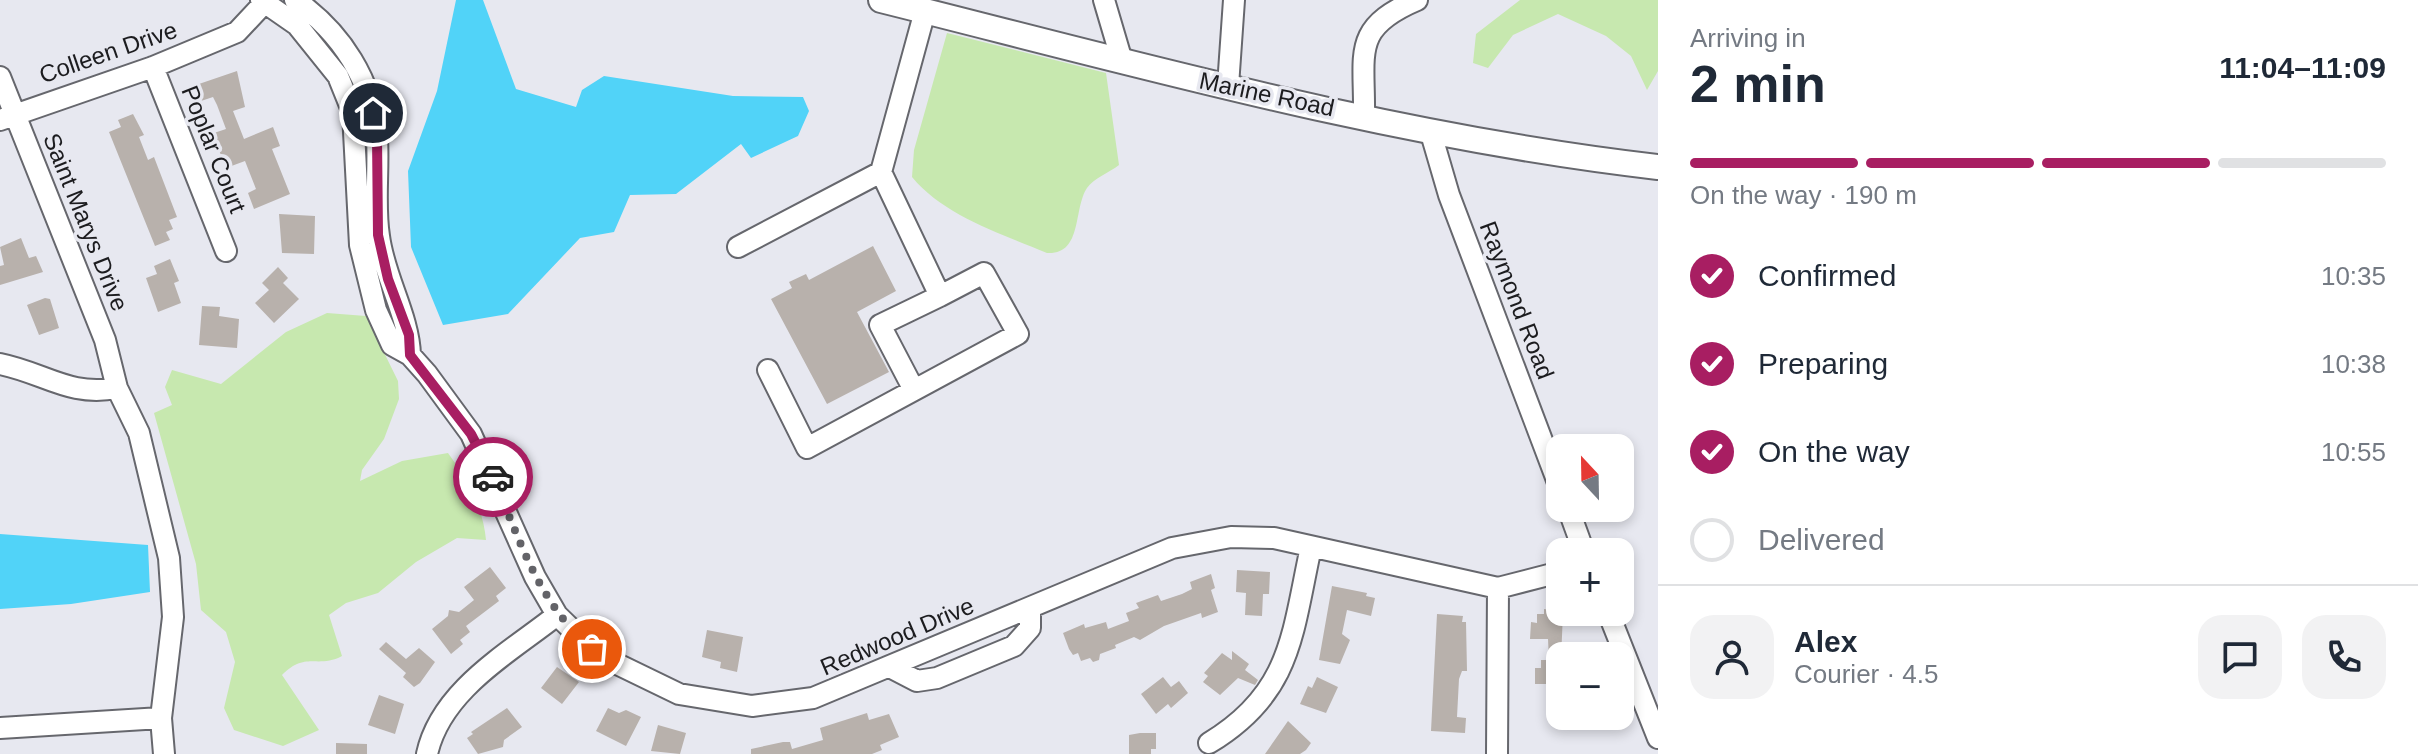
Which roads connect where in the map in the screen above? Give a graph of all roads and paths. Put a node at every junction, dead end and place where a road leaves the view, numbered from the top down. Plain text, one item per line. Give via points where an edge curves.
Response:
1 (295, 0) edge
2 (881, 0) edge
3 (1104, 0) edge
4 (1234, 0) edge
5 (1417, 0) edge
6 (264, 1) edge
7 (925, 11) junction
8 (1122, 61) junction
9 (153, 67) junction
10 (0, 77) edge
11 (1228, 86) junction
12 (1364, 115) junction
13 (8, 117) edge
14 (1430, 130) junction
15 (1658, 167) edge
16 (881, 172) junction
17 (738, 247) dead end
18 (226, 251) dead end
19 (940, 296) junction
20 (410, 355) junction
21 (0, 364) edge
22 (768, 370) dead end
23 (117, 388) junction
24 (914, 390) junction
25 (1546, 451) edge
26 (1311, 547) junction
27 (1546, 576) edge
28 (1498, 588) junction
29 (1030, 608) junction
30 (557, 615) junction
31 (1614, 626) edge
32 (890, 667) junction
33 (161, 718) junction
34 (0, 728) edge
35 (1658, 738) edge
36 (1209, 743) dead end
37 (164, 754) edge
38 (427, 754) edge
39 (1497, 754) edge

1 - 20 street, Redwood Drive via 340,40 365,86 377,137 378,235 409,335
2 - 7 main road, Marine Road
3 - 8 street
4 - 11 street
5 - 12 street via 1385,17 1366,38
6 - 9 street, Colleen Drive via 237,32
6 - 20 street, Redwood Drive via 297,25 338,76 353,113 366,279 392,345
7 - 8 main road, Marine Road
7 - 16 street
8 - 11 main road, Marine Road
9 - 13 street, Colleen Drive
9 - 18 street, Poplar Court
10 - 13 street, Saint Marys Drive
11 - 12 main road, Marine Road
12 - 14 main road, Marine Road
13 - 23 street, Saint Marys Drive via 105,340
14 - 15 main road, Marine Road
14 - 25 street, Raymond Road via 1449,195
16 - 17 street
16 - 19 street
19 - 24 street via 880,325
19 - 24 street via 984,273 1018,334
20 - 30 street, Redwood Drive via 484,457
21 - 23 street via 72,390
22 - 24 street via 807,448
23 - 33 street, Saint Marys Drive via 139,433 169,558 173,617
26 - 28 street, Redwood Drive
26 - 29 street, Redwood Drive via 1254,536 1200,540
26 - 36 street via 1291,640 1269,692 1251,714
27 - 28 street, Redwood Drive
28 - 39 street
29 - 32 street, Redwood Drive
29 - 32 street via 1030,628 1014,646 950,673 917,681
30 - 32 street, Redwood Drive via 592,649 634,674 679,694 727,704 799,702
30 - 38 street via 454,700
31 - 35 street
33 - 34 street
33 - 37 street, Saint Marys Drive

